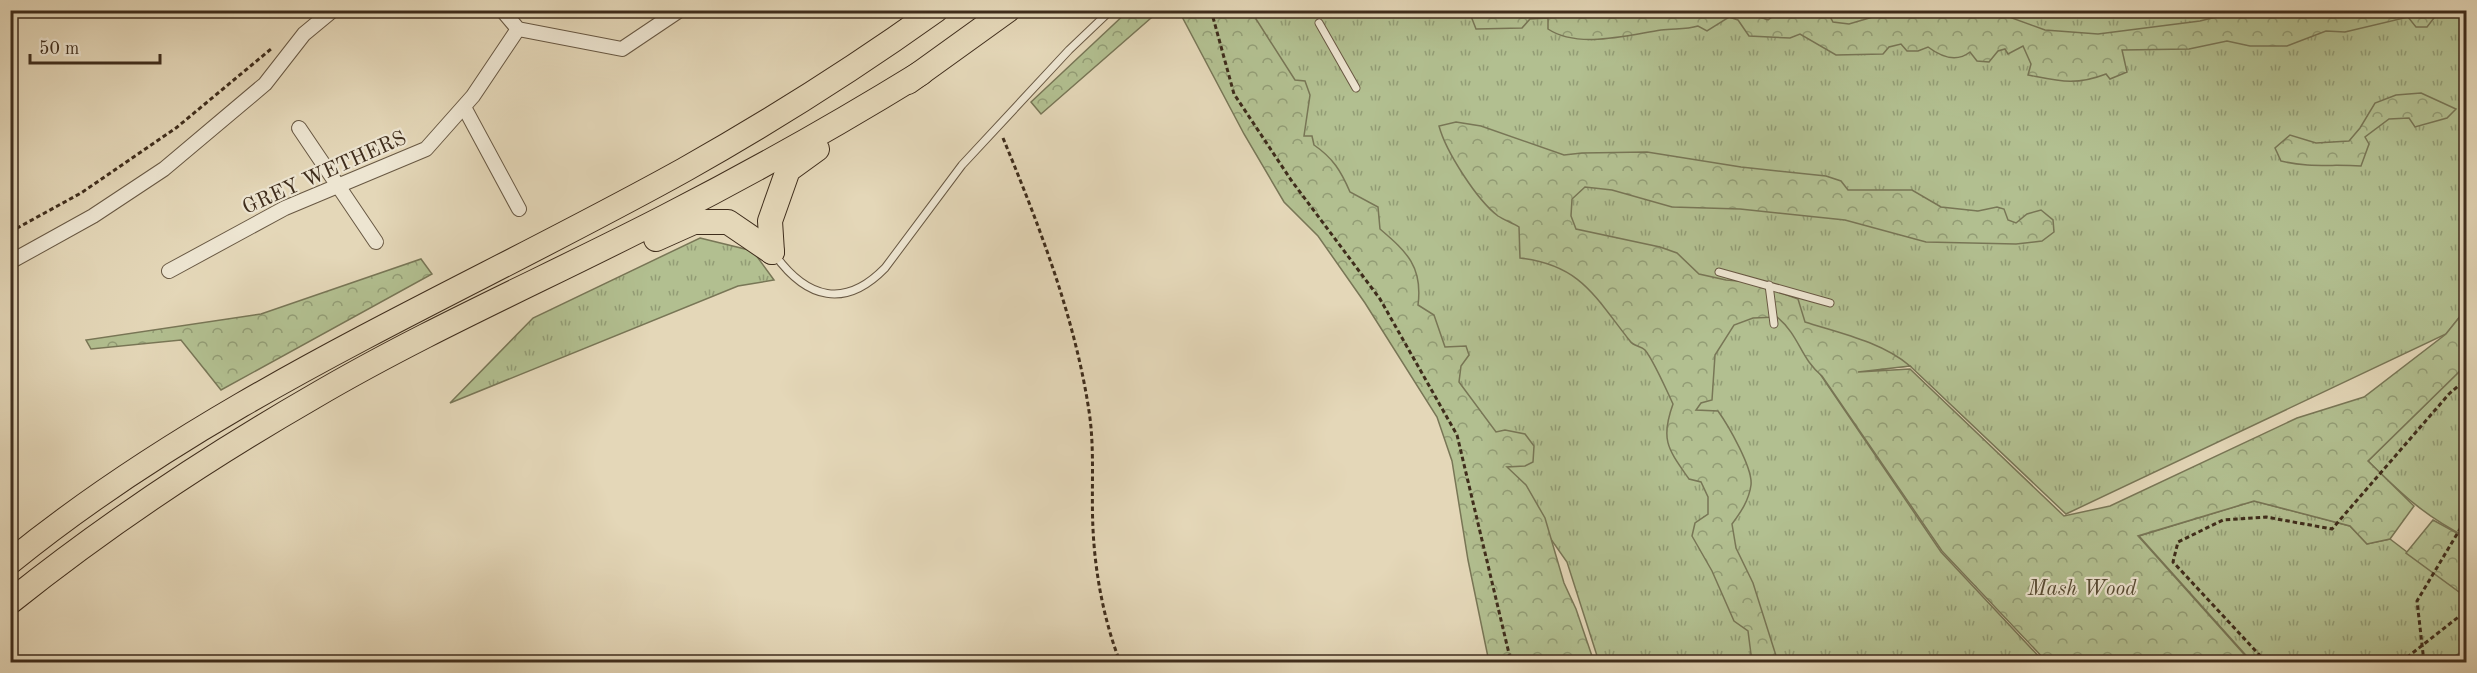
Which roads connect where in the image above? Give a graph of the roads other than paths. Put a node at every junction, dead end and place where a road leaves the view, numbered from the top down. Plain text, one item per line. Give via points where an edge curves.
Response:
1 (333, 10) edge
2 (502, 10) edge
3 (680, 10) edge
4 (936, 10) edge
5 (1008, 10) edge
6 (1111, 10) edge
7 (1319, 23) dead end
8 (518, 29) junction
9 (921, 73) junction
10 (1356, 88) dead end
11 (464, 107) junction
12 (299, 129) dead end
13 (337, 186) junction
14 (519, 209) dead end
15 (376, 242) dead end
16 (772, 252) junction
17 (10, 262) edge
18 (169, 271) dead end
19 (1719, 273) dead end
20 (1769, 285) junction
21 (1830, 303) dead end
22 (1774, 324) dead end
23 (416, 341) junction
24 (10, 562) edge
25 (10, 602) edge

1 - 17 street via 304,34 265,84 164,169 93,216
2 - 8 street
3 - 8 street via 622,49
4 - 24 highway via 860,65 685,170 218,417 90,502
5 - 9 highway
6 - 16 lane via 962,165 885,268 860,289 815,292 800,284
7 - 10 lane
8 - 11 street, GREY WETHERS
9 - 16 highway via 788,170 770,221
9 - 23 highway via 668,216
11 - 13 street, GREY WETHERS via 426,149
11 - 14 street
12 - 13 street
13 - 15 street
13 - 18 street, GREY WETHERS via 285,208
16 - 23 highway via 729,222 694,222 508,308
19 - 20 lane
20 - 21 lane
20 - 22 lane
23 - 25 highway via 314,396 208,461 71,553

